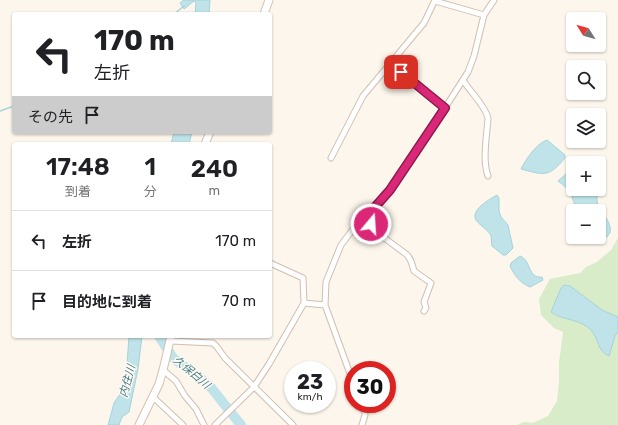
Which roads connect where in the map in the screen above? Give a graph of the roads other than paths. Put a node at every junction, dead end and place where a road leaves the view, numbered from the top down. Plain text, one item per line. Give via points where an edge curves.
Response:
1 (269, 0) edge
2 (435, 0) edge
3 (494, 0) edge
4 (265, 12) edge
5 (484, 15) junction
6 (390, 63) junction
7 (463, 80) junction
8 (445, 108) junction
9 (330, 158) dead end
10 (488, 176) dead end
11 (375, 207) junction
12 (272, 264) edge
13 (304, 303) junction
14 (325, 305) junction
15 (424, 311) dead end
16 (171, 338) edge
17 (345, 361) edge
18 (163, 370) junction
19 (254, 387) junction
20 (153, 397) junction
21 (366, 413) edge
22 (140, 425) edge
23 (183, 425) edge
24 (204, 425) edge
25 (215, 425) edge
26 (293, 425) edge
27 (362, 425) edge

1 - 4 main road
2 - 5 street
2 - 6 street via 424,23
3 - 5 street
5 - 7 street via 474,56
6 - 8 street
6 - 9 street via 363,96
7 - 8 street
7 - 10 street via 487,113
8 - 11 street via 390,190
11 - 14 street via 357,224 341,245 326,282
11 - 15 street via 371,228 409,256 414,271 431,283 424,302
12 - 13 street via 303,278
13 - 14 street
13 - 19 street
14 - 17 street
16 - 18 main road
16 - 19 street via 213,343
18 - 20 main road
18 - 24 street via 176,381
19 - 25 street
19 - 26 street
20 - 22 main road
20 - 23 street
21 - 27 street

